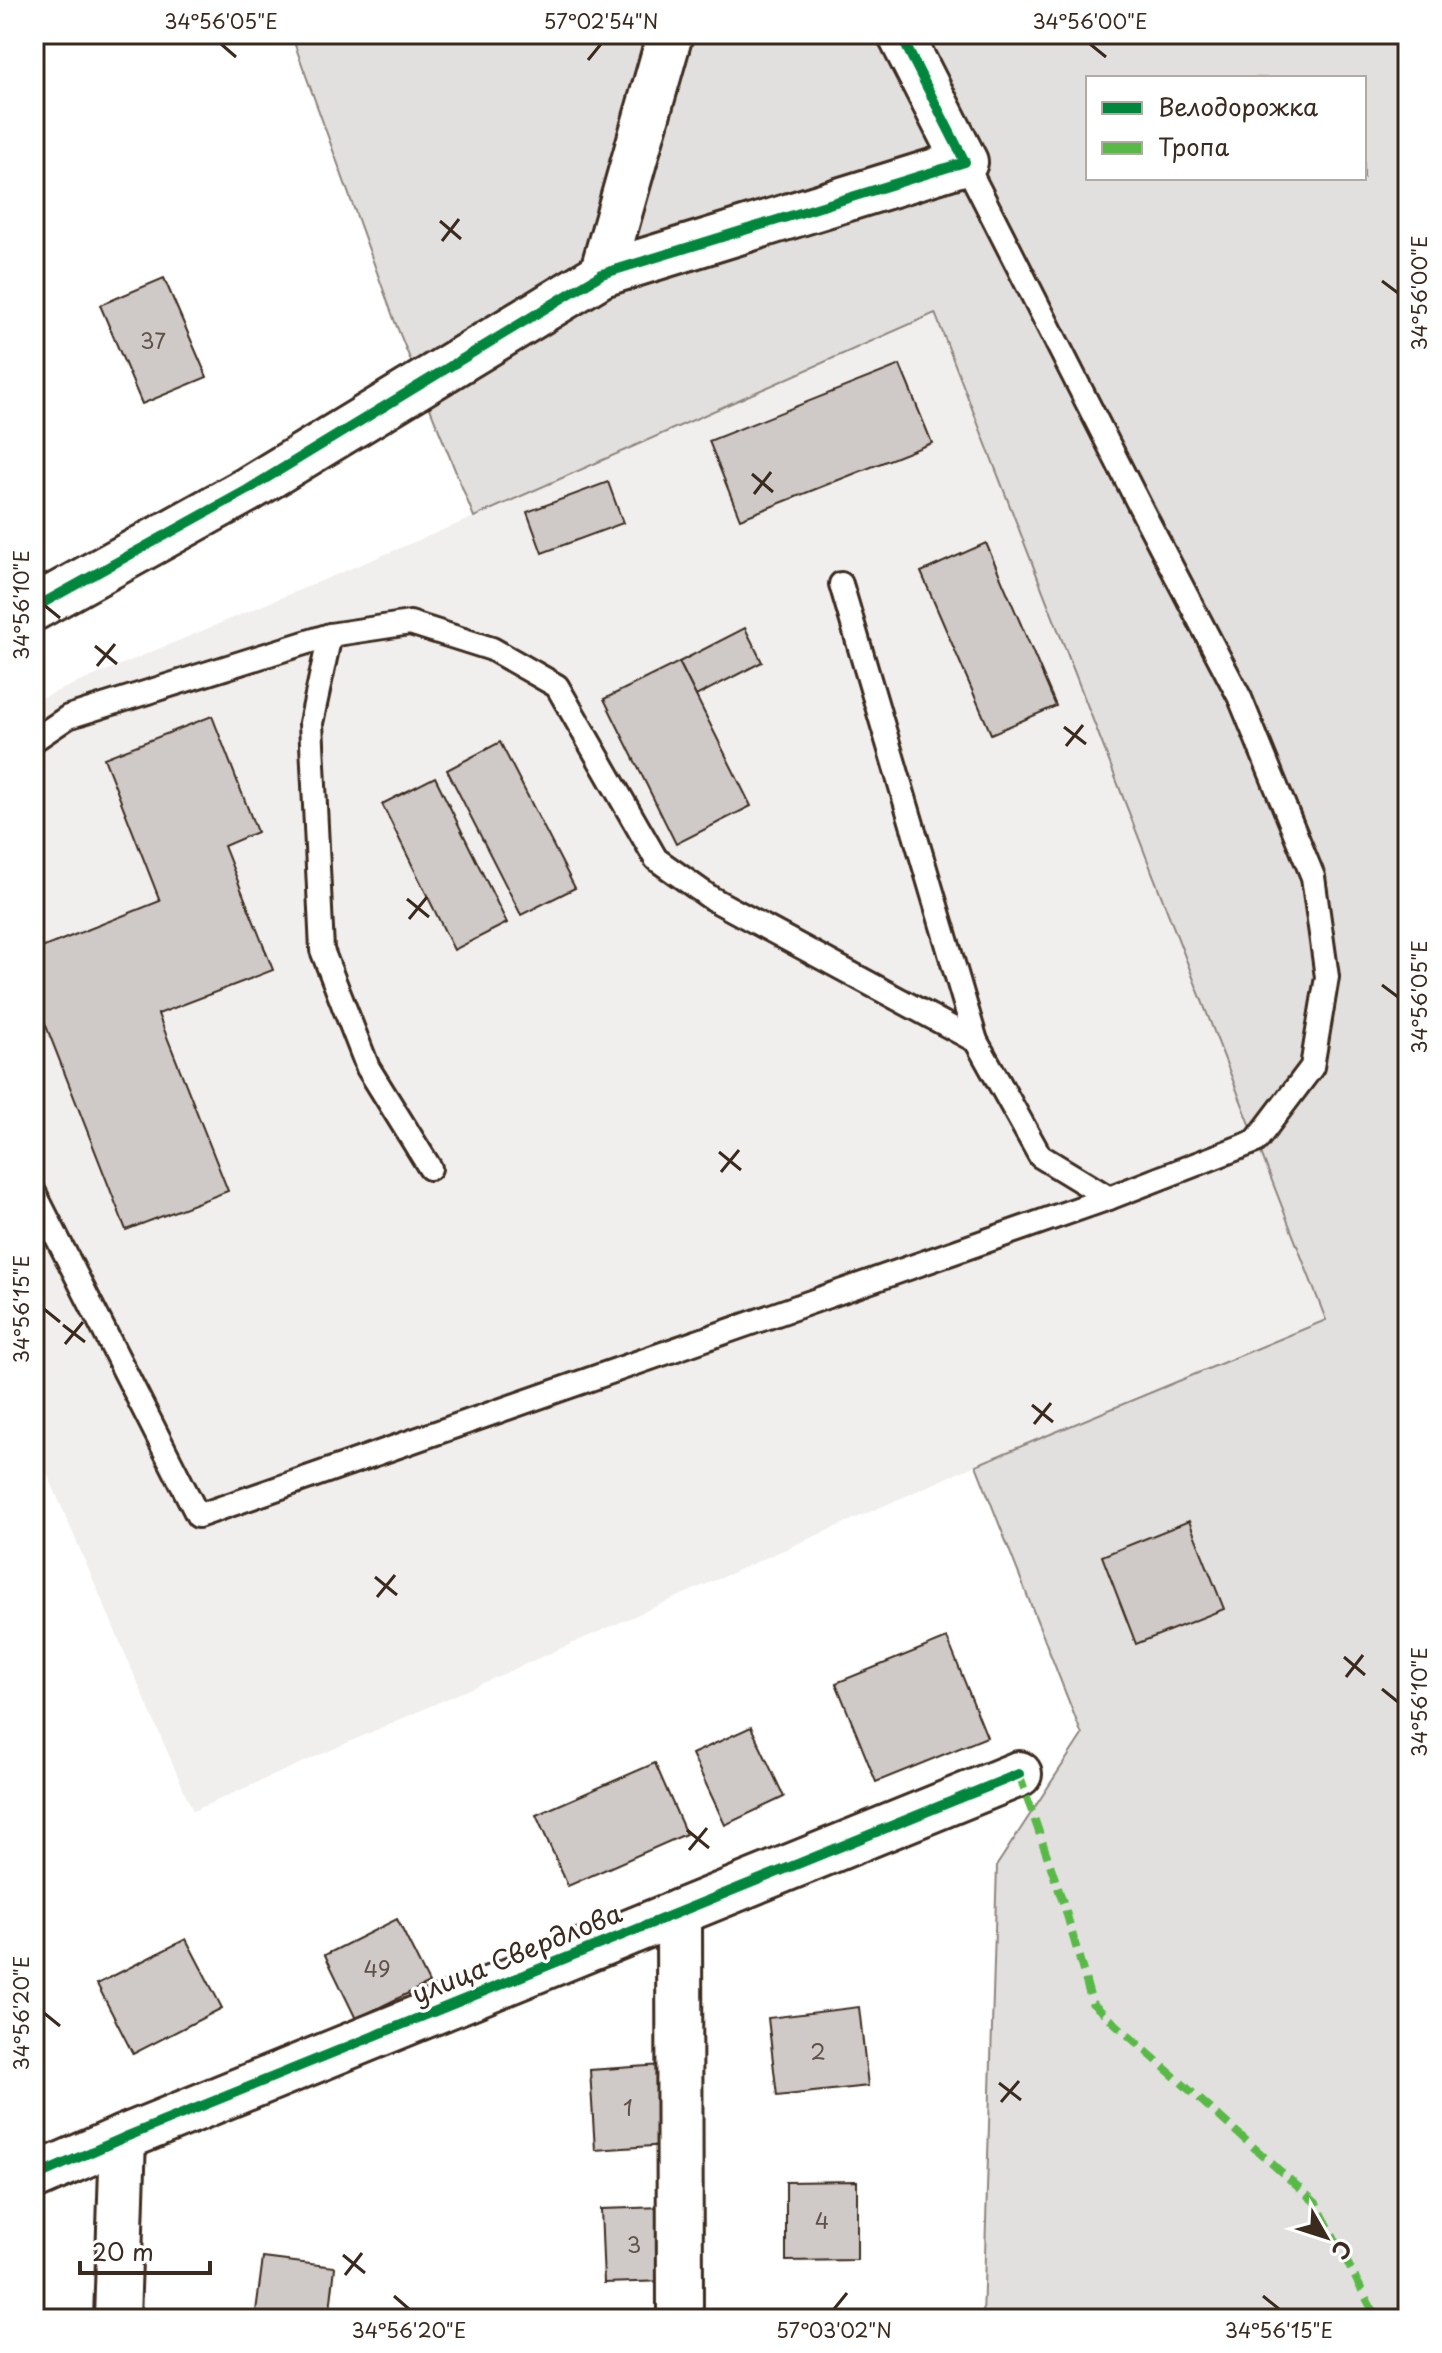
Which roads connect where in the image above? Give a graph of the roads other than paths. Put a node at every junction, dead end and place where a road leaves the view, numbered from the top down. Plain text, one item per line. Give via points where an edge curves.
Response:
1 (670, 34) edge
2 (900, 34) edge
3 (965, 162) junction
4 (602, 274) junction
5 (841, 584) dead end
6 (34, 608) edge
7 (330, 635) junction
8 (34, 740) edge
9 (976, 1041) junction
10 (430, 1168) dead end
11 (34, 1192) edge
12 (1109, 1198) junction
13 (1019, 1774) dead end
14 (679, 1912) junction
15 (123, 2138) junction
16 (34, 2177) edge
17 (117, 2319) edge
18 (680, 2319) edge

1 - 4 street
2 - 3 street
3 - 4 street
3 - 12 lane via 1240,698 1313,877 1327,977 1312,1067 1256,1141
4 - 6 street via 247,490
5 - 9 lane
7 - 8 lane via 68,717
7 - 9 lane via 410,623 492,649 557,686 656,859 711,898
7 - 10 lane via 311,723 322,950 368,1068
9 - 12 lane via 1040,1156
11 - 12 lane via 198,1516
13 - 14 street, улица Свердлова
14 - 15 street, улица Свердлова
14 - 18 street
15 - 16 street, улица Свердлова
15 - 17 street

